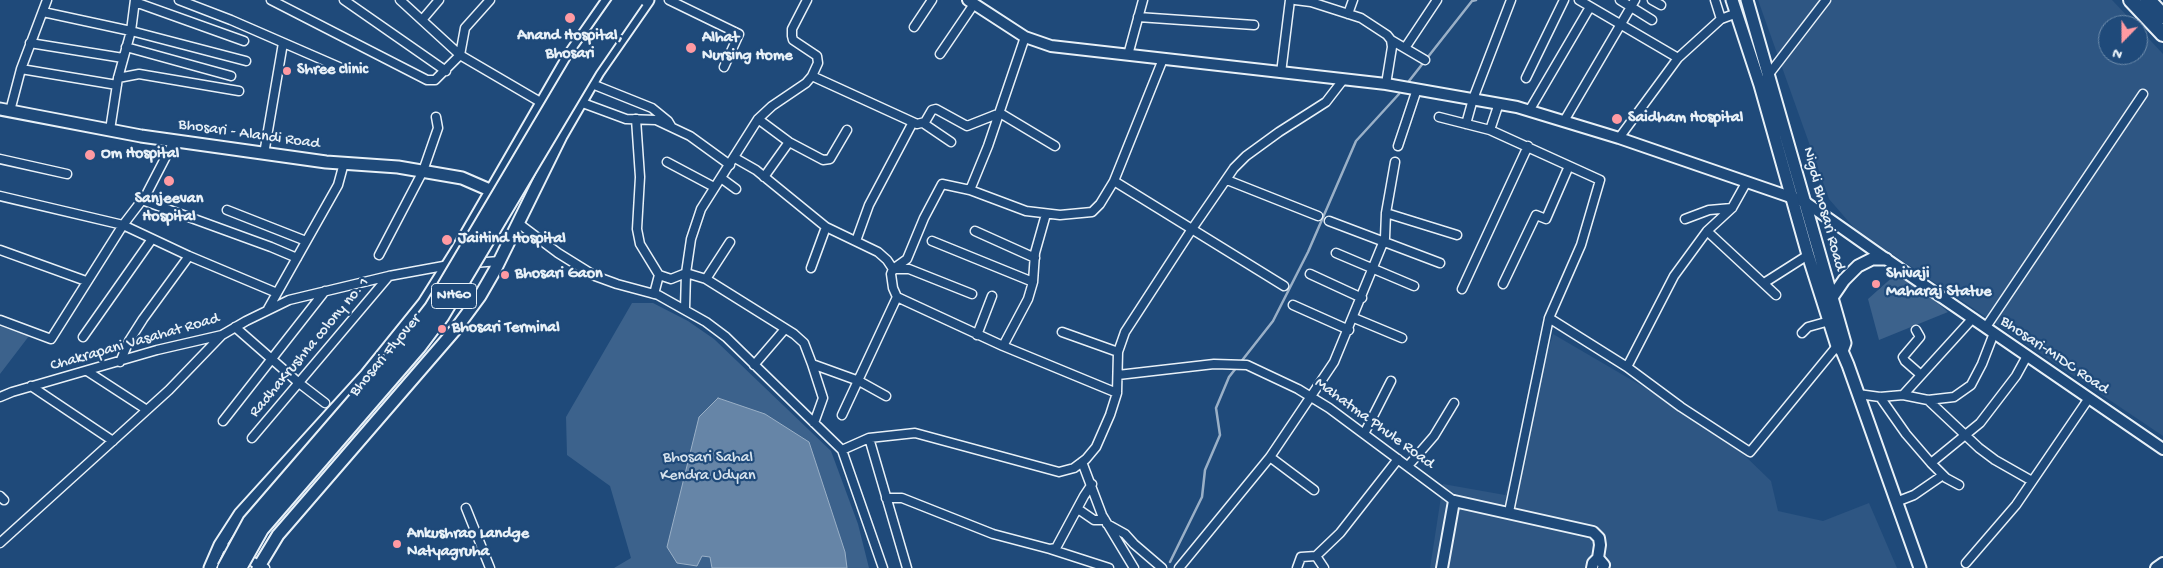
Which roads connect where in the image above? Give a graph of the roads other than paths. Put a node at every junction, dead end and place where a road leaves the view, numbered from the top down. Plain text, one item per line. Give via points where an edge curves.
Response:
1 (47, 0) edge
2 (180, 0) edge
3 (272, 0) edge
4 (344, 0) edge
5 (400, 0) edge
6 (439, 0) edge
7 (490, 0) edge
8 (608, 0) edge
9 (621, 0) edge
10 (644, 0) edge
11 (669, 0) edge
12 (807, 0) edge
13 (932, 0) edge
14 (1143, 0) edge
15 (1290, 0) edge
16 (1294, 0) edge
17 (1333, 0) edge
18 (1353, 0) edge
19 (1437, 0) edge
20 (1511, 0) edge
21 (1564, 0) edge
22 (1579, 0) edge
23 (1620, 0) edge
24 (1652, 0) edge
25 (1715, 0) edge
26 (1732, 0) edge
27 (1747, 0) edge
28 (1826, 0) edge
29 (2131, 0) edge
30 (2148, 0) edge
31 (135, 1) edge
32 (971, 2) edge
33 (1633, 3) edge
34 (1661, 5) dead end
35 (1590, 6) junction
36 (1330, 8) junction
37 (42, 12) junction
38 (1736, 13) junction
39 (1348, 14) junction
40 (2163, 16) edge
41 (1138, 17) junction
42 (1721, 19) junction
43 (422, 20) junction
44 (1652, 20) dead end
45 (1254, 25) dead end
46 (1621, 25) junction
47 (914, 27) dead end
48 (130, 31) junction
49 (2163, 34) edge
50 (1025, 37) junction
51 (1391, 40) junction
52 (244, 42) dead end
53 (30, 43) junction
54 (283, 43) junction
55 (126, 47) junction
56 (1404, 48) junction
57 (940, 54) dead end
58 (460, 55) junction
59 (1128, 55) junction
60 (123, 58) junction
61 (1678, 58) junction
62 (1162, 59) junction
63 (1425, 60) dead end
64 (246, 61) dead end
65 (339, 67) dead end
66 (724, 67) dead end
67 (21, 69) junction
68 (446, 70) junction
69 (560, 72) junction
70 (1281, 73) junction
71 (1770, 75) junction
72 (231, 76) dead end
73 (812, 76) junction
74 (1526, 78) dead end
75 (1343, 80) junction
76 (118, 81) junction
77 (591, 84) junction
78 (1386, 84) junction
79 (1760, 85) junction
80 (1417, 89) junction
81 (239, 91) dead end
82 (2143, 94) dead end
83 (1473, 99) junction
84 (580, 102) junction
85 (542, 103) junction
86 (1499, 103) junction
87 (5, 110) edge
88 (1529, 111) junction
89 (1000, 113) junction
90 (436, 117) dead end
91 (1439, 117) dead end
92 (636, 118) junction
93 (758, 119) junction
94 (913, 122) junction
95 (1564, 122) junction
96 (923, 123) junction
97 (1466, 124) junction
98 (672, 128) junction
99 (110, 130) junction
100 (847, 130) dead end
101 (1490, 130) junction
102 (1619, 138) junction
103 (174, 141) junction
104 (789, 142) junction
105 (951, 142) dead end
106 (1055, 146) dead end
107 (1398, 146) dead end
108 (1528, 146) junction
109 (264, 154) junction
110 (0, 159) edge
111 (732, 161) junction
112 (667, 162) dead end
113 (1395, 162) dead end
114 (344, 163) junction
115 (1569, 166) junction
116 (423, 171) junction
117 (67, 174) dead end
118 (764, 177) junction
119 (721, 178) junction
120 (1227, 180) junction
121 (1114, 181) junction
122 (1746, 183) junction
123 (714, 187) junction
124 (736, 189) dead end
125 (970, 190) junction
126 (492, 191) junction
127 (0, 196) edge
128 (1792, 197) junction
129 (142, 200) junction
130 (1805, 202) junction
131 (1732, 208) junction
132 (227, 210) dead end
133 (1386, 213) junction
134 (1046, 214) junction
135 (1318, 216) dead end
136 (1685, 219) dead end
137 (1329, 220) dead end
138 (518, 223) junction
139 (123, 225) junction
140 (826, 227) junction
141 (1192, 229) junction
142 (975, 231) dead end
143 (1707, 231) junction
144 (1457, 236) dead end
145 (152, 239) junction
146 (306, 241) junction
147 (856, 241) junction
148 (932, 241) dead end
149 (730, 242) dead end
150 (1384, 242) junction
151 (0, 250) edge
152 (1336, 253) dead end
153 (379, 255) dead end
154 (1808, 255) junction
155 (189, 256) junction
156 (297, 258) junction
157 (1035, 258) junction
158 (1886, 259) junction
159 (500, 261) junction
160 (1440, 263) dead end
161 (449, 265) junction
162 (811, 268) dead end
163 (893, 269) junction
164 (1373, 270) junction
165 (686, 273) junction
166 (1310, 274) dead end
167 (389, 276) junction
168 (659, 276) junction
169 (706, 279) junction
170 (86, 281) junction
171 (1033, 282) junction
172 (1503, 284) dead end
173 (1764, 284) junction
174 (1284, 286) dead end
175 (1414, 286) dead end
176 (1462, 289) dead end
177 (325, 291) junction
178 (277, 293) junction
179 (654, 294) junction
180 (972, 294) dead end
181 (1776, 295) dead end
182 (992, 296) dead end
183 (897, 297) junction
184 (1362, 298) junction
185 (1832, 299) junction
186 (1293, 305) dead end
187 (685, 309) junction
188 (267, 310) junction
189 (1354, 318) junction
190 (1549, 318) junction
191 (1973, 318) junction
192 (0, 320) edge
193 (1833, 320) junction
194 (235, 327) junction
195 (785, 329) junction
196 (1349, 330) junction
197 (1916, 330) dead end
198 (1990, 330) junction
199 (1062, 332) dead end
200 (1802, 333) dead end
201 (978, 334) junction
202 (222, 335) junction
203 (83, 337) dead end
204 (1402, 338) dead end
205 (1003, 346) junction
206 (1841, 347) junction
207 (1118, 352) junction
208 (2027, 356) junction
209 (270, 359) junction
210 (120, 362) junction
211 (812, 364) junction
212 (754, 365) junction
213 (1627, 367) junction
214 (87, 371) junction
215 (1118, 375) junction
216 (1921, 375) junction
217 (859, 381) junction
218 (1391, 381) dead end
219 (299, 384) junction
220 (31, 386) junction
221 (1117, 394) junction
222 (1858, 394) junction
223 (886, 396) dead end
224 (1903, 396) junction
225 (0, 397) edge
226 (1312, 397) junction
227 (1880, 397) junction
228 (2089, 398) junction
229 (1928, 400) junction
230 (1454, 403) dead end
231 (329, 407) junction
232 (147, 410) junction
233 (842, 415) dead end
234 (223, 421) dead end
235 (814, 423) junction
236 (1364, 434) junction
237 (1964, 435) junction
238 (362, 437) junction
239 (252, 438) dead end
240 (869, 438) junction
241 (113, 441) junction
242 (2163, 449) edge
243 (842, 450) junction
244 (1270, 457) junction
245 (1398, 459) junction
246 (1082, 462) junction
247 (1931, 463) junction
248 (1408, 466) junction
249 (1943, 475) junction
250 (2032, 482) junction
251 (1092, 484) junction
252 (1960, 485) dead end
253 (1314, 490) dead end
254 (886, 498) junction
255 (1454, 501) junction
256 (1896, 502) junction
257 (466, 508) dead end
258 (1078, 509) junction
259 (1509, 512) junction
260 (1106, 522) junction
261 (0, 543) edge
262 (220, 545) junction
263 (1050, 550) junction
264 (1316, 556) junction
265 (1601, 563) edge
266 (1966, 563) dead end
267 (2163, 563) edge
268 (261, 567) edge
269 (210, 568) edge
270 (224, 568) edge
271 (239, 568) edge
272 (490, 568) edge
273 (883, 568) edge
274 (907, 568) edge
275 (1110, 568) edge
276 (1134, 568) edge
277 (1162, 568) edge
278 (1179, 568) edge
279 (1297, 568) edge
280 (1324, 568) edge
281 (1442, 568) edge
282 (1592, 568) edge
283 (1920, 568) edge
284 (2156, 568) edge

1 - 37 street
2 - 54 street
3 - 68 street via 427,80 435,80
4 - 68 street
5 - 43 street
6 - 43 street
7 - 58 street via 465,28
8 - 69 main road
9 - 270 highway, Bhosari Flyover / NH60, bridge via 579,60 432,308 250,522
10 - 77 main road
10 - 271 highway, Bhosari Flyover / NH60, bridge via 590,67 442,315 261,529
11 - 66 street via 739,34
12 - 73 street via 792,29 792,36 817,56 818,63
13 - 47 street
14 - 41 street
15 - 70 street
16 - 36 street
17 - 36 street
18 - 39 street
19 - 56 street
20 - 83 street
21 - 74 street
22 - 35 street
23 - 33 street
24 - 34 street
25 - 42 street
26 - 38 main road, Nigdi Bhosari Road
27 - 71 main road, Nigdi Bhosari Road
28 - 71 street
29 - 49 highway
30 - 40 highway
31 - 48 street
31 - 52 street
32 - 50 street, Bhosari-MIDC Road
32 - 57 street
33 - 44 street
33 - 46 street
35 - 46 street
35 - 88 street
36 - 39 street
37 - 48 street
37 - 53 street
38 - 42 street
38 - 79 main road, Nigdi Bhosari Road
39 - 51 street via 1361,18
41 - 45 street
41 - 59 street
42 - 61 street
43 - 58 street
46 - 61 street
46 - 95 street
48 - 55 street
48 - 64 street
50 - 59 street, Bhosari-MIDC Road via 1051,46
50 - 89 street
51 - 56 street
51 - 78 street
53 - 60 street
53 - 67 street
54 - 65 street
54 - 109 street
55 - 60 street
55 - 72 street
56 - 63 street
58 - 68 street
58 - 85 street
59 - 62 street, Bhosari-MIDC Road
60 - 76 street
61 - 102 street
62 - 70 street, Bhosari-MIDC Road
62 - 121 street
67 - 76 street
67 - 87 street
69 - 77 street
69 - 85 main road
70 - 75 street, Bhosari-MIDC Road
71 - 79 street
71 - 130 main road, Nigdi Bhosari Road
73 - 93 street
73 - 94 street
75 - 78 street, Bhosari-MIDC Road
75 - 120 street via 1326,102 1246,156
76 - 81 street via 139,74
76 - 99 street
77 - 84 main road
77 - 98 street via 652,108
78 - 80 street, Bhosari-MIDC Road
79 - 128 main road, Nigdi Bhosari Road
80 - 83 street, Bhosari-MIDC Road
80 - 107 street
82 - 198 street
83 - 86 street, Bhosari-MIDC Road
83 - 97 street
84 - 92 street via 626,118
84 - 138 main road
85 - 126 main road
86 - 88 street, Bhosari-MIDC Road
86 - 101 street
87 - 99 main road, Bhosari - Alandi Road
88 - 95 street, Bhosari-MIDC Road
89 - 96 street via 967,126 936,109
89 - 106 street
89 - 125 street
90 - 116 street via 438,128
91 - 97 street
92 - 98 street via 656,120
92 - 168 street via 640,178 637,229 640,244
93 - 104 street
93 - 111 street
94 - 96 street
94 - 147 street via 869,205
95 - 102 street, Bhosari-MIDC Road
96 - 105 street
97 - 101 street
98 - 111 street
99 - 103 main road, Bhosari - Alandi Road
100 - 104 street via 827,160
101 - 108 street
102 - 122 street, Bhosari-MIDC Road
103 - 109 main road, Bhosari - Alandi Road
103 - 129 street
104 - 118 street
108 - 115 street
108 - 176 street
109 - 114 main road, Bhosari - Alandi Road
110 - 117 street
111 - 118 street
111 - 119 street
112 - 123 street
113 - 133 street
114 - 116 main road, Bhosari - Alandi Road
114 - 146 street via 338,185
115 - 172 street via 1546,219 1536,215
115 - 190 street via 1600,180 1581,245
116 - 126 main road, Bhosari - Alandi Road via 462,178
116 - 153 street
118 - 140 street
119 - 123 street
119 - 124 street
120 - 135 street
120 - 141 street
121 - 134 street via 1092,212
121 - 141 street
122 - 128 street, Bhosari-MIDC Road
122 - 131 street
123 - 165 street via 695,223
125 - 134 street via 1026,211
125 - 163 street via 942,184 907,258
126 - 161 main road
127 - 139 street
128 - 130 street, Bhosari-MIDC Road
128 - 154 main road, Nigdi Bhosari Road
129 - 139 street
129 - 156 street
130 - 158 street, Bhosari-MIDC Road
130 - 185 main road, Nigdi Bhosari Road
131 - 136 street via 1709,210
131 - 143 street
132 - 146 street
133 - 144 street
133 - 150 street
134 - 157 street
137 - 150 street
138 - 159 main road
138 - 179 street via 595,276
139 - 145 street
139 - 170 street
140 - 147 street
140 - 162 street
141 - 174 street
141 - 207 street via 1125,332
142 - 157 street
143 - 173 street
143 - 213 street via 1674,276
145 - 155 street
145 - 203 street
146 - 156 street
147 - 163 street via 878,252
148 - 171 street
149 - 169 street
150 - 160 street
150 - 164 street
151 - 170 street
152 - 164 street
154 - 173 street
154 - 193 main road, Nigdi Bhosari Road
155 - 178 street
155 - 210 street via 143,319
156 - 178 street
157 - 171 street
158 - 185 main road via 1872,258 1854,269
158 - 191 street, Bhosari-MIDC Road
159 - 161 street, Chakrapani Vasahat Road
159 - 238 main road via 455,330
161 - 167 street, Chakrapani Vasahat Road
161 - 231 main road via 401,334
163 - 180 street via 908,269
163 - 183 street via 892,281
164 - 175 street
164 - 184 street
165 - 168 street via 671,279
165 - 169 street
165 - 187 street
166 - 184 street
167 - 177 street, Chakrapani Vasahat Road
167 - 219 street, RadhaKrushna colony no. 1
168 - 179 street
169 - 195 street
170 - 192 street via 52,338
171 - 205 street via 1028,299
173 - 181 street
177 - 188 street, Chakrapani Vasahat Road via 289,300
177 - 209 street
178 - 188 street
179 - 187 street
182 - 201 street
183 - 201 street
183 - 217 street
184 - 189 street
185 - 193 main road, Nigdi Bhosari Road
186 - 196 street
187 - 212 street via 726,337
188 - 194 street, Chakrapani Vasahat Road
189 - 196 street
189 - 204 street
190 - 213 street
190 - 259 street
191 - 198 street, Bhosari-MIDC Road
191 - 216 street
193 - 200 street via 1808,327
193 - 206 main road, Nigdi Bhosari Road
194 - 202 street, Chakrapani Vasahat Road
194 - 209 street
195 - 211 street via 804,343
195 - 212 street
196 - 226 street
197 - 216 street via 1920,337 1903,356
198 - 208 street, Bhosari-MIDC Road
198 - 229 street via 1982,364 1971,385 1954,397
199 - 207 street
201 - 205 street
202 - 210 street, Chakrapani Vasahat Road
202 - 232 street
205 - 221 street
206 - 213 street via 1750,452
206 - 222 main road, Nigdi Bhosari Road
207 - 215 street
208 - 228 street, Bhosari-MIDC Road
208 - 237 street via 1980,423
209 - 219 street
209 - 234 street
210 - 214 street, Chakrapani Vasahat Road
211 - 217 street
211 - 235 street via 823,398
212 - 235 street
214 - 220 street, Chakrapani Vasahat Road
214 - 232 street
215 - 221 street
215 - 226 street, Mahatma Phule Road via 1214,364 1246,365
216 - 224 street
217 - 223 street
217 - 233 street
218 - 236 street
219 - 231 street
219 - 239 street, RadhaKrushna colony no. 1
220 - 225 street, Chakrapani Vasahat Road
220 - 241 street
221 - 246 street via 1096,447
222 - 227 street
222 - 256 main road, Nigdi Bhosari Road
224 - 227 street
224 - 229 street
226 - 236 street, Mahatma Phule Road
226 - 244 street
227 - 247 street
228 - 242 street, Bhosari-MIDC Road
228 - 250 street
229 - 237 street
230 - 248 street via 1434,436
231 - 238 main road
231 - 262 main road via 240,514
232 - 241 street
235 - 243 street
236 - 245 street, Mahatma Phule Road
237 - 247 street
237 - 250 street via 1995,460
238 - 268 main road via 278,535
240 - 243 street
240 - 246 street via 915,433 1059,472
240 - 254 street
241 - 261 street
243 - 273 street
244 - 253 street
244 - 278 street
245 - 248 street, Mahatma Phule Road
245 - 264 street via 1340,532
246 - 251 street
247 - 249 street
248 - 255 street, Mahatma Phule Road
249 - 252 street
249 - 256 street via 1914,495
250 - 266 street via 2016,506
251 - 258 street
251 - 260 street
254 - 263 street via 902,498 993,534
254 - 274 street
255 - 259 street
255 - 281 street
256 - 283 main road, Nigdi Bhosari Road
257 - 272 street
258 - 260 street via 1094,520
258 - 263 street via 1056,548
259 - 265 street via 1593,532 1599,538
260 - 276 street
260 - 277 street via 1125,534
262 - 268 street
262 - 269 main road
263 - 275 street
264 - 279 street via 1303,556 1298,560
264 - 280 street
265 - 282 street via 1593,563
267 - 284 street

